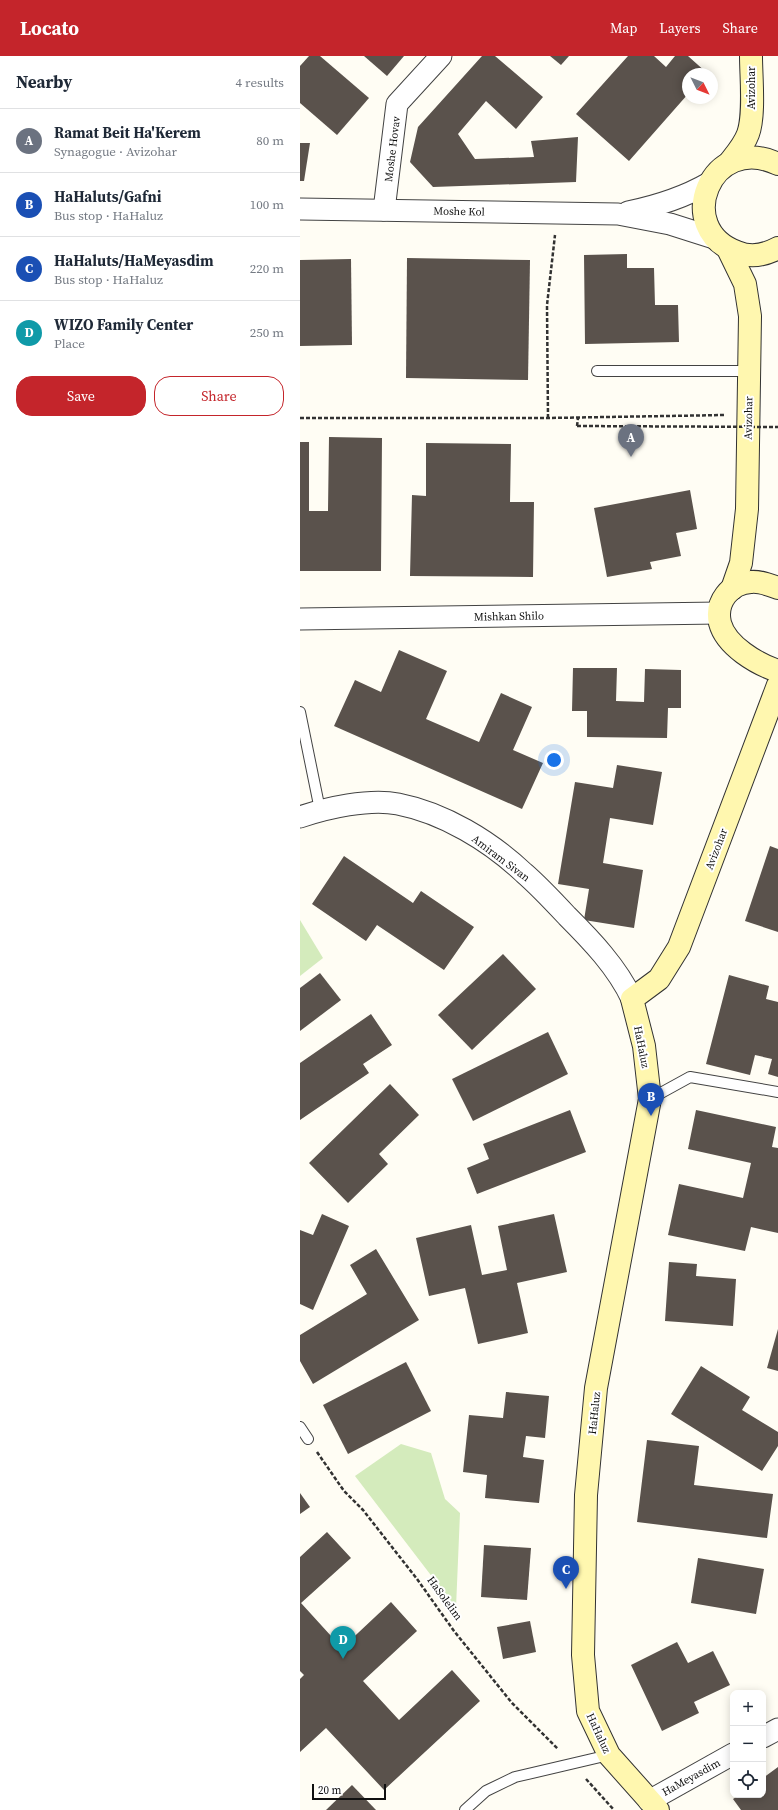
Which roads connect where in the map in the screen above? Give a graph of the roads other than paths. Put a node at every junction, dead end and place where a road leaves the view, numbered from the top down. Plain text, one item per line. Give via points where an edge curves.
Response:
1 (441, 56) edge
2 (751, 56) edge
3 (729, 163) junction
4 (778, 164) edge
5 (709, 184) junction
6 (300, 209) edge
7 (384, 210) junction
8 (618, 214) junction
9 (721, 243) junction
10 (778, 248) edge
11 (597, 371) dead end
12 (749, 371) junction
13 (778, 588) edge
14 (732, 589) junction
15 (719, 613) junction
16 (300, 619) edge
17 (778, 671) edge
18 (778, 685) edge
19 (300, 712) edge
20 (320, 810) junction
21 (300, 817) edge
22 (632, 999) junction
23 (778, 1092) edge
24 (650, 1099) junction
25 (300, 1427) edge
26 (308, 1439) road end
27 (778, 1729) edge
28 (766, 1735) edge
29 (609, 1755) junction
30 (730, 1756) edge
31 (653, 1806) edge
32 (465, 1810) edge

1 - 7 street, Moshe Hovav via 398,104
2 - 3 street, Avizohar via 751,120 745,140
3 - 4 street, Avizohar via 754,157 767,158
3 - 5 street, Avizohar via 714,175
5 - 8 street, Moshe Kol via 670,202
5 - 9 street, Avizohar via 704,211 707,225
6 - 7 street, Moshe Kol
7 - 8 street, Moshe Kol
8 - 9 street, Moshe Kol via 670,224
9 - 10 street via 742,254 757,256
9 - 12 street, Avizohar via 745,284 750,316
11 - 12 lane
12 - 14 street, Avizohar via 747,509 741,563
13 - 14 street via 752,582
14 - 15 street, Avizohar via 721,602
15 - 16 street, Mishkan Shilo
15 - 17 street via 720,624 738,649 754,661
18 - 22 street, Avizohar via 679,947 659,979
19 - 20 lane
20 - 21 street, Amiram Sivan
20 - 22 street, Amiram Sivan via 376,802 396,804 434,815 484,841 524,872 582,931 624,982
22 - 24 street, HaHaluz via 644,1046
23 - 24 lane via 690,1077
24 - 29 street, HaHaluz via 596,1388 586,1495 583,1655 588,1711
25 - 26 lane
27 - 28 street
29 - 31 street, HaHaluz
29 - 32 lane via 516,1777 486,1791
30 - 31 street, HaMeyasdim

